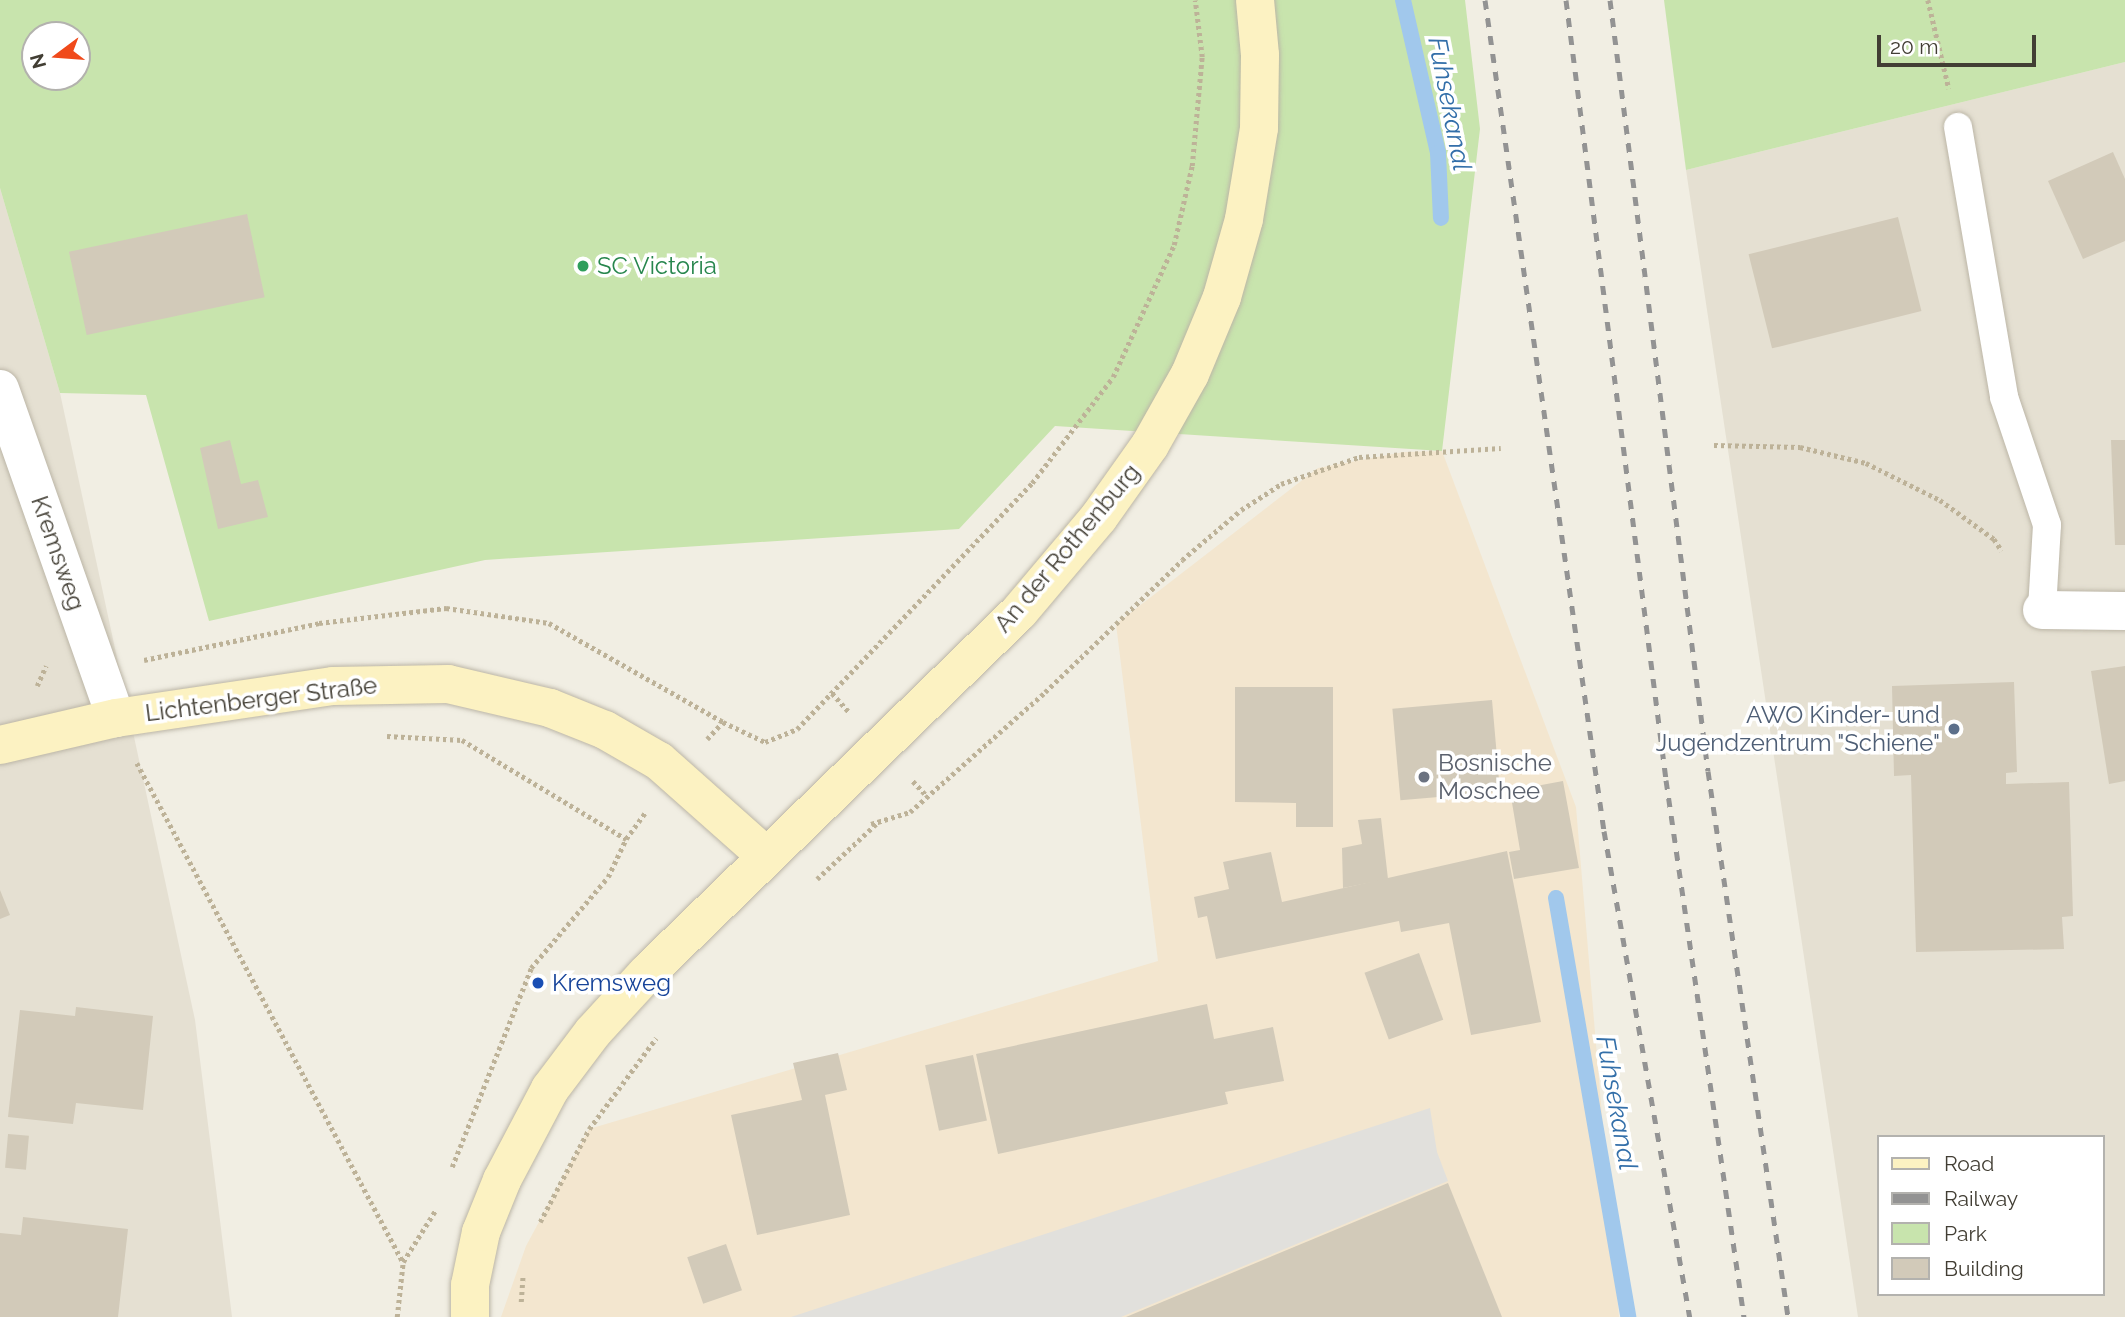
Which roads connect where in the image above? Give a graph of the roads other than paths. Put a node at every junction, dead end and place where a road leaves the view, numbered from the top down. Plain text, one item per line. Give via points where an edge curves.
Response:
1 (1255, 0) edge
2 (1958, 127) road end
3 (0, 389) edge
4 (2042, 610) joint
5 (2125, 611) edge
6 (116, 718) junction
7 (0, 745) edge
8 (766, 857) junction
9 (470, 1317) edge

1 - 8 main road, An der Rothenburg via 1261,55 1259,128 1244,219 1222,297 1190,374 1150,446 1099,517 1019,612
2 - 4 lane via 2004,397 2047,525
3 - 6 street, Kremsweg
4 - 5 street
6 - 7 main road, Lichtenberger Straße
6 - 8 main road, Lichtenberger Straße via 332,686 448,684 550,708 605,730 674,773
8 - 9 main road, An der Rothenburg via 647,973 593,1031 550,1089 523,1133 481,1232 470,1284

